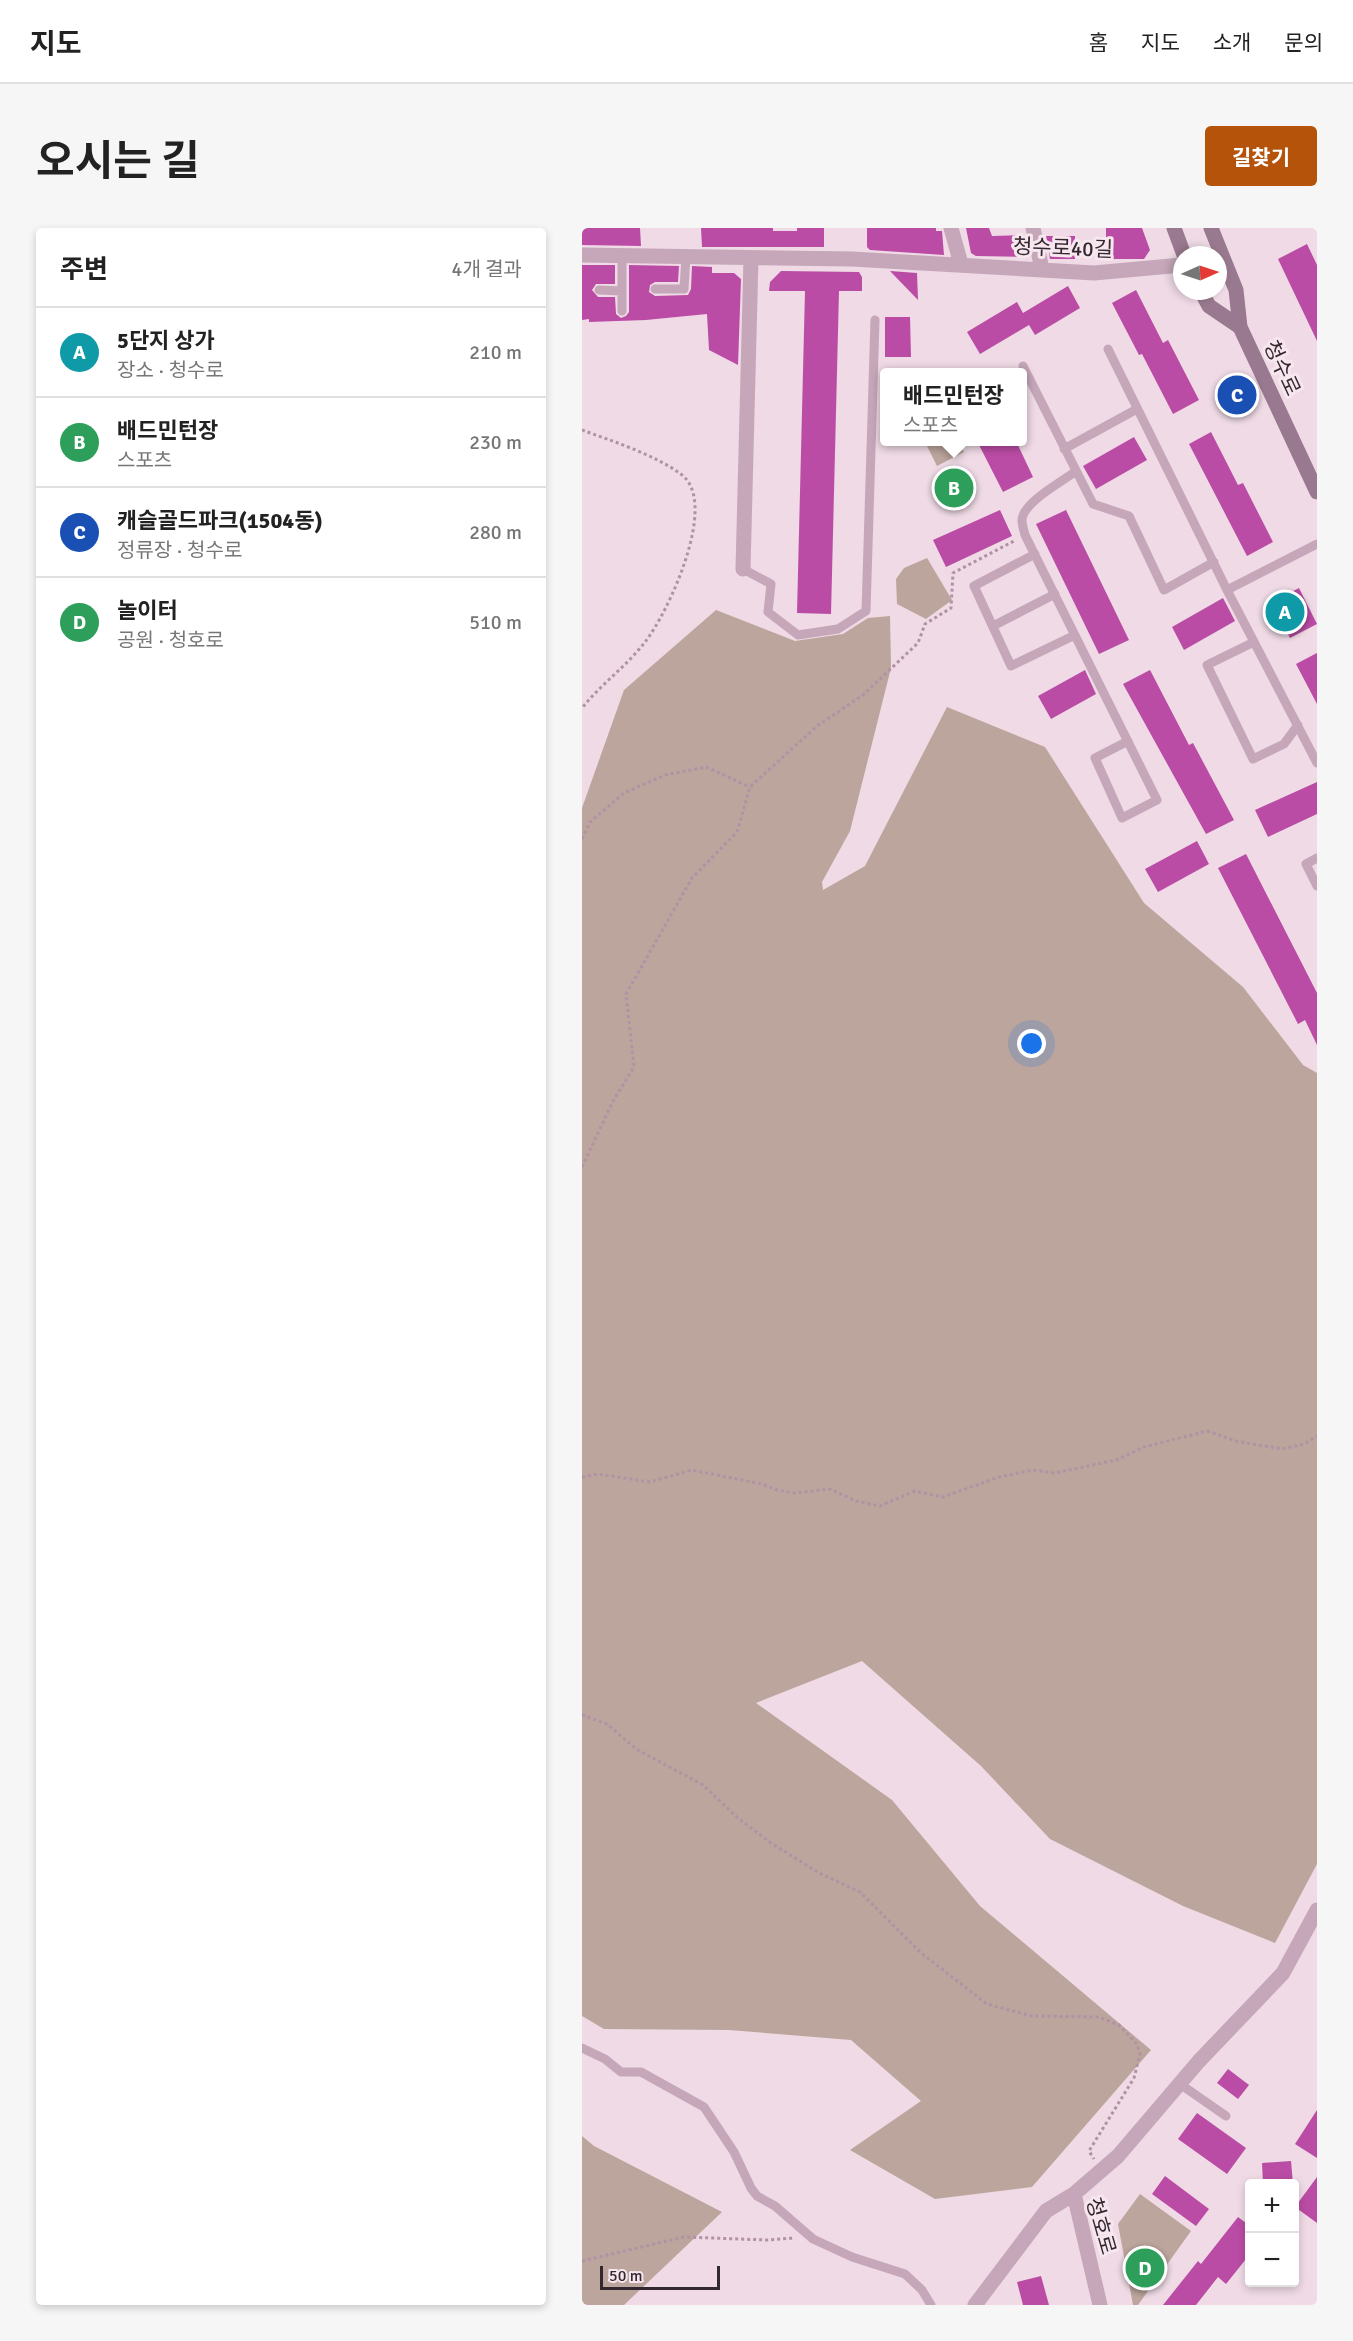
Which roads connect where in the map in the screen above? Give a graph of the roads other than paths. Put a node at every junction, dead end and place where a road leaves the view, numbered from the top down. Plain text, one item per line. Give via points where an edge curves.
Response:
1 (951, 228) edge
2 (1033, 228) edge
3 (1174, 228) edge
4 (1211, 228) edge
5 (1181, 246) edge
6 (582, 255) edge
7 (622, 256) junction
8 (686, 256) junction
9 (751, 258) junction
10 (961, 264) junction
11 (1173, 266) edge
12 (1042, 269) junction
13 (599, 290) dead end
14 (655, 290) dead end
15 (622, 291) junction
16 (1206, 300) edge
17 (621, 311) dead end
18 (875, 320) dead end
19 (1240, 327) junction
20 (1108, 349) dead end
21 (1027, 374) edge
22 (1137, 409) junction
23 (1064, 449) junction
24 (1076, 471) junction
25 (1317, 492) edge
26 (1317, 544) edge
27 (1035, 554) junction
28 (1214, 562) junction
29 (743, 569) joint
30 (1227, 590) junction
31 (1055, 594) junction
32 (993, 626) junction
33 (1075, 635) junction
34 (1254, 642) junction
35 (1298, 725) junction
36 (1128, 741) junction
37 (1317, 764) edge
38 (1317, 858) edge
39 (1317, 886) edge
40 (1317, 1910) edge
41 (582, 2048) edge
42 (1180, 2084) junction
43 (1226, 2116) dead end
44 (1074, 2194) junction
45 (931, 2305) edge
46 (975, 2305) edge
47 (1100, 2305) edge

1 - 10 street
2 - 12 street
3 - 5 main road
4 - 19 main road, 청수로 via 1236,290
6 - 7 street, 청수로40길
7 - 8 street, 청수로40길
7 - 15 lane
8 - 9 street, 청수로40길
8 - 14 lane via 684,289
9 - 10 street, 청수로40길
9 - 29 street
10 - 12 street, 청수로40길
11 - 12 street, 청수로40길 via 1094,273
13 - 15 lane
15 - 17 lane
16 - 19 main road, 청수로
18 - 29 lane via 867,611 838,629 798,635 768,612 771,584
19 - 25 main road, 청수로
20 - 22 lane
21 - 23 lane
22 - 23 lane
22 - 28 lane
23 - 24 lane
24 - 27 lane via 1031,503 1025,512 1025,535
24 - 28 lane via 1093,504 1129,516 1164,590
26 - 30 lane
27 - 31 lane
27 - 32 lane via 974,586
28 - 30 lane
30 - 34 lane
31 - 32 lane
31 - 33 lane
32 - 33 lane via 1011,666
33 - 36 lane
34 - 35 lane
34 - 35 lane via 1208,665 1253,759 1284,744
35 - 37 lane
36 - 36 lane via 1157,800 1122,818 1095,758
38 - 39 lane via 1306,864
40 - 42 street via 1283,1973
41 - 45 lane via 621,2072 641,2072 704,2108 757,2196 775,2206 813,2239 905,2274
42 - 43 lane
42 - 44 street via 1118,2156
44 - 46 street, 청호로 via 1046,2211
44 - 47 street, 청호로

